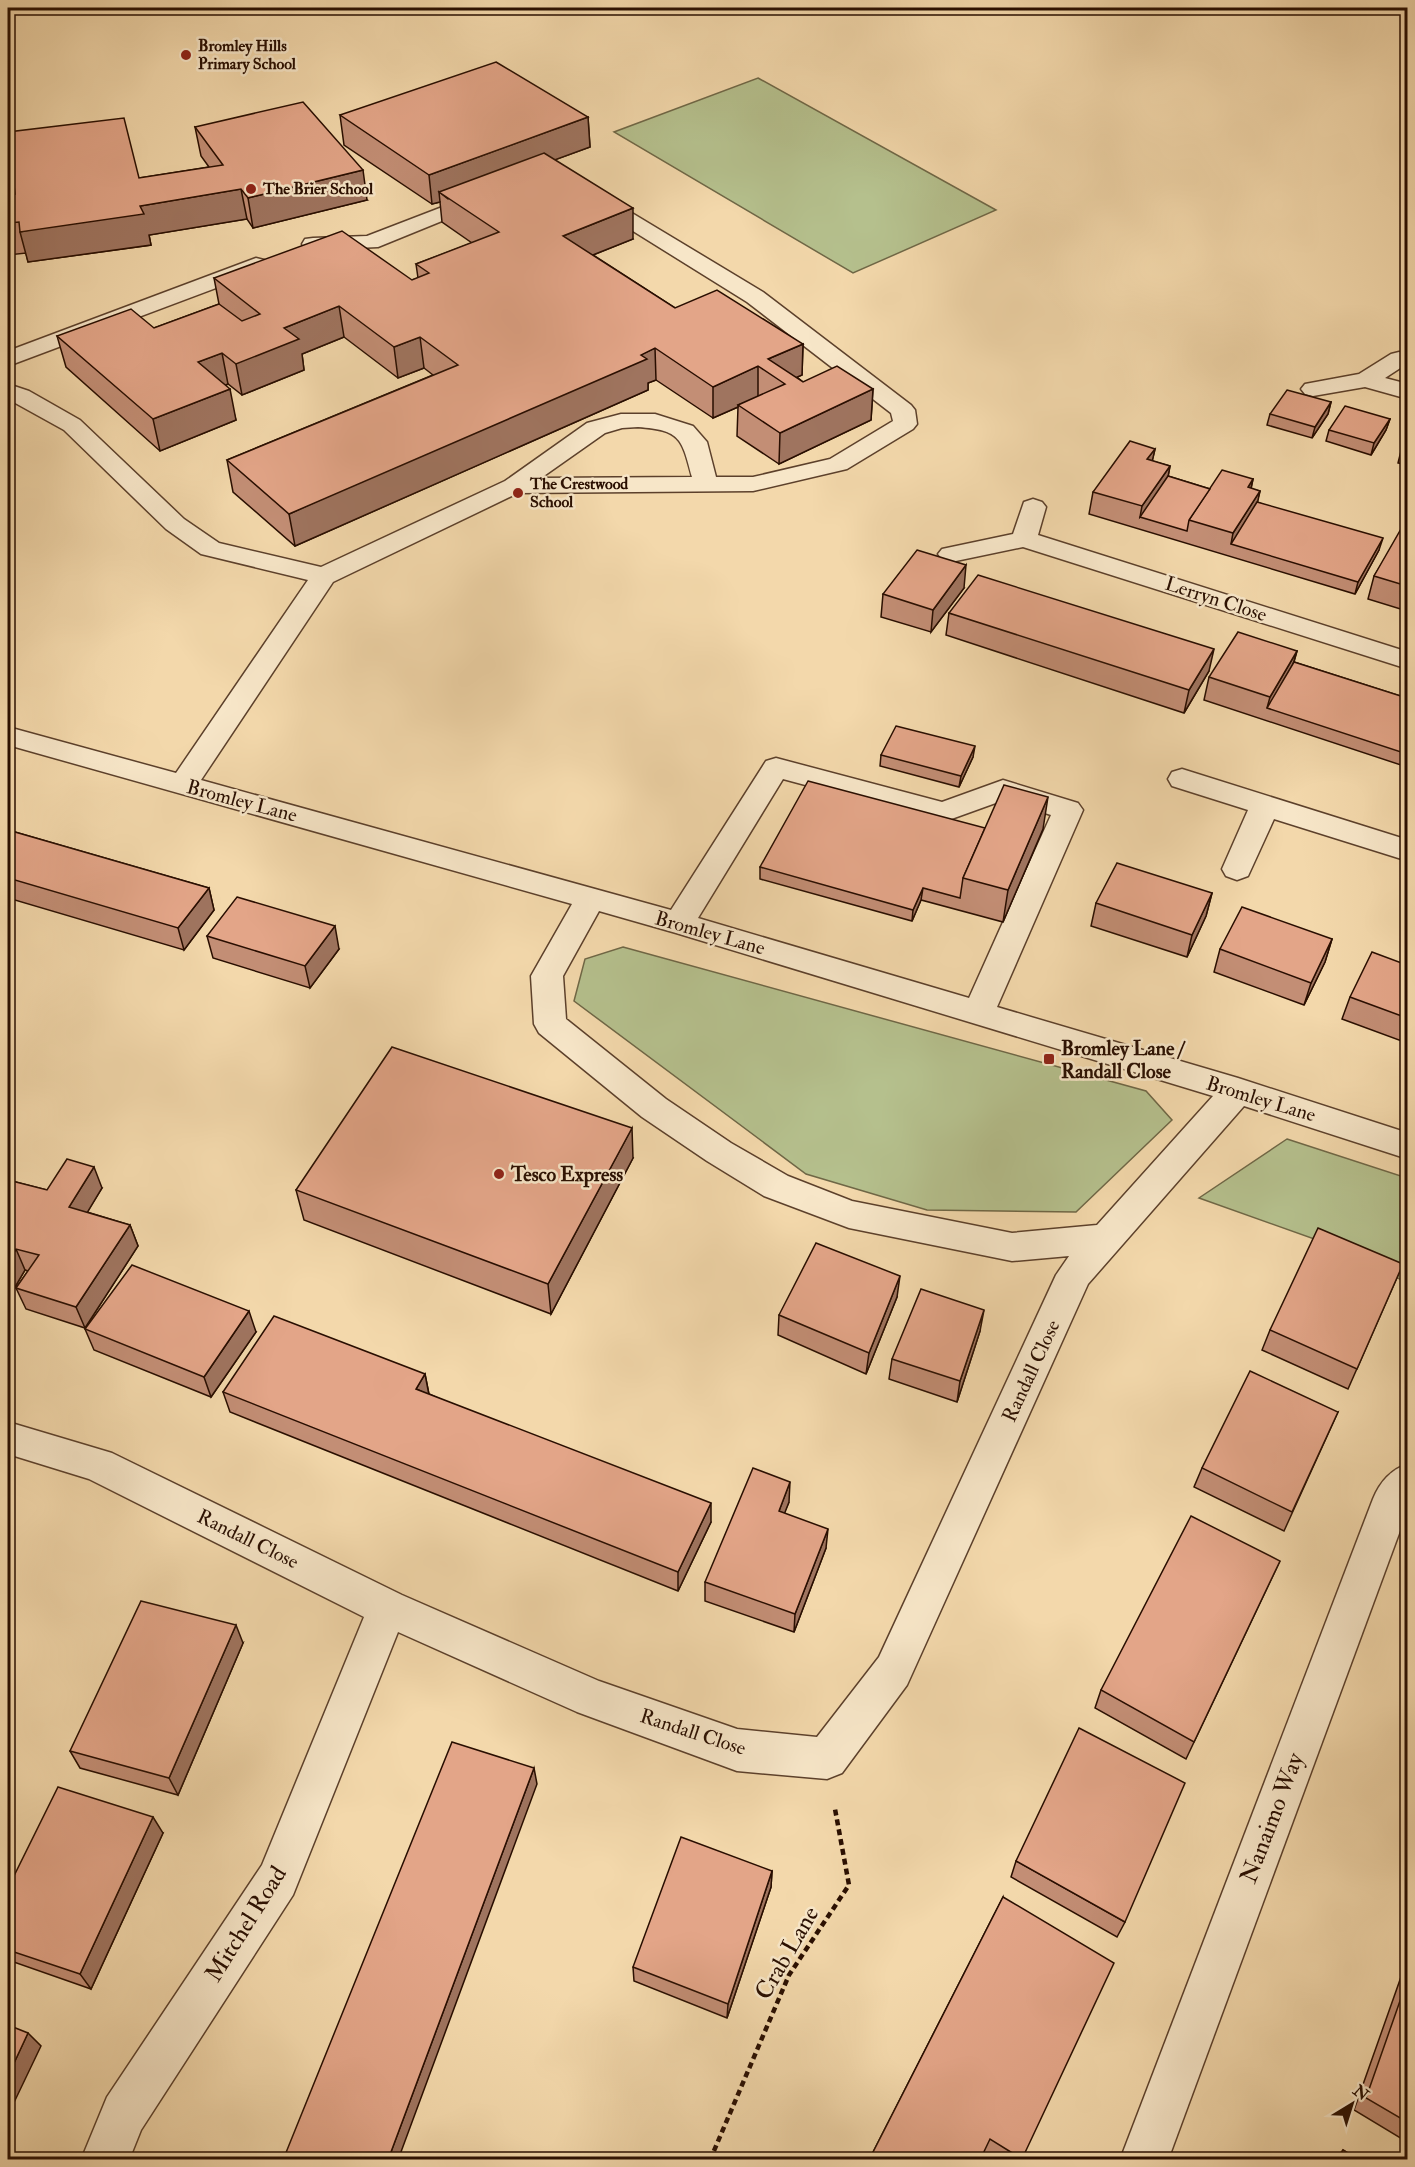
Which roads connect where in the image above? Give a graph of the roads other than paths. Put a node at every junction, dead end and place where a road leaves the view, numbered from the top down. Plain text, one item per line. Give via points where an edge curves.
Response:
1 (508, 188) edge
2 (580, 189) edge
3 (295, 251) edge
4 (273, 259) edge
5 (8, 359) edge
6 (1399, 359) dead end
7 (1366, 380) junction
8 (1313, 389) dead end
9 (8, 391) edge
10 (1407, 392) edge
11 (706, 485) junction
12 (514, 486) junction
13 (1033, 507) dead end
14 (1024, 539) junction
15 (951, 554) dead end
16 (324, 576) junction
17 (1407, 661) edge
18 (8, 736) edge
19 (1182, 779) dead end
20 (183, 784) junction
21 (1265, 806) junction
22 (1407, 851) edge
23 (1237, 869) dead end
24 (591, 898) junction
25 (679, 923) junction
26 (978, 1013) junction
27 (1238, 1091) junction
28 (1407, 1146) edge
29 (1106, 1238) junction
30 (8, 1438) edge
31 (1407, 1481) edge
32 (388, 1608) junction
33 (105, 2160) edge
34 (1144, 2160) edge

1 - 3 street via 370,242 317,242
2 - 11 street via 755,297 903,410 905,424 838,464 753,484
4 - 5 street
6 - 7 street
7 - 8 street
7 - 10 street
9 - 16 street via 72,425 175,525 210,549
11 - 12 street
11 - 12 street via 695,442 684,431 638,420 596,428
12 - 16 street
13 - 14 street
14 - 15 street, Lerryn Close
14 - 17 street, Lerryn Close
16 - 20 street
18 - 20 street, Bromley Lane
19 - 21 street
20 - 24 street, Bromley Lane
21 - 22 street
21 - 23 street
24 - 25 street, Bromley Lane
24 - 29 street via 547,976 550,1024 654,1108 719,1152 776,1186 849,1214 1012,1247
25 - 26 street, Bromley Lane
25 - 26 street via 776,768 943,812 1003,790 1068,810
26 - 27 street, Bromley Lane
27 - 28 street, Bromley Lane
27 - 29 street, Randall Close
29 - 32 street, Randall Close via 1074,1275 893,1671 826,1758 737,1750 592,1698
30 - 32 street, Randall Close via 98,1465
31 - 34 street, Nanaimo Way via 1392,1499
32 - 33 street, Mitchel Road via 278,1880 124,2114

